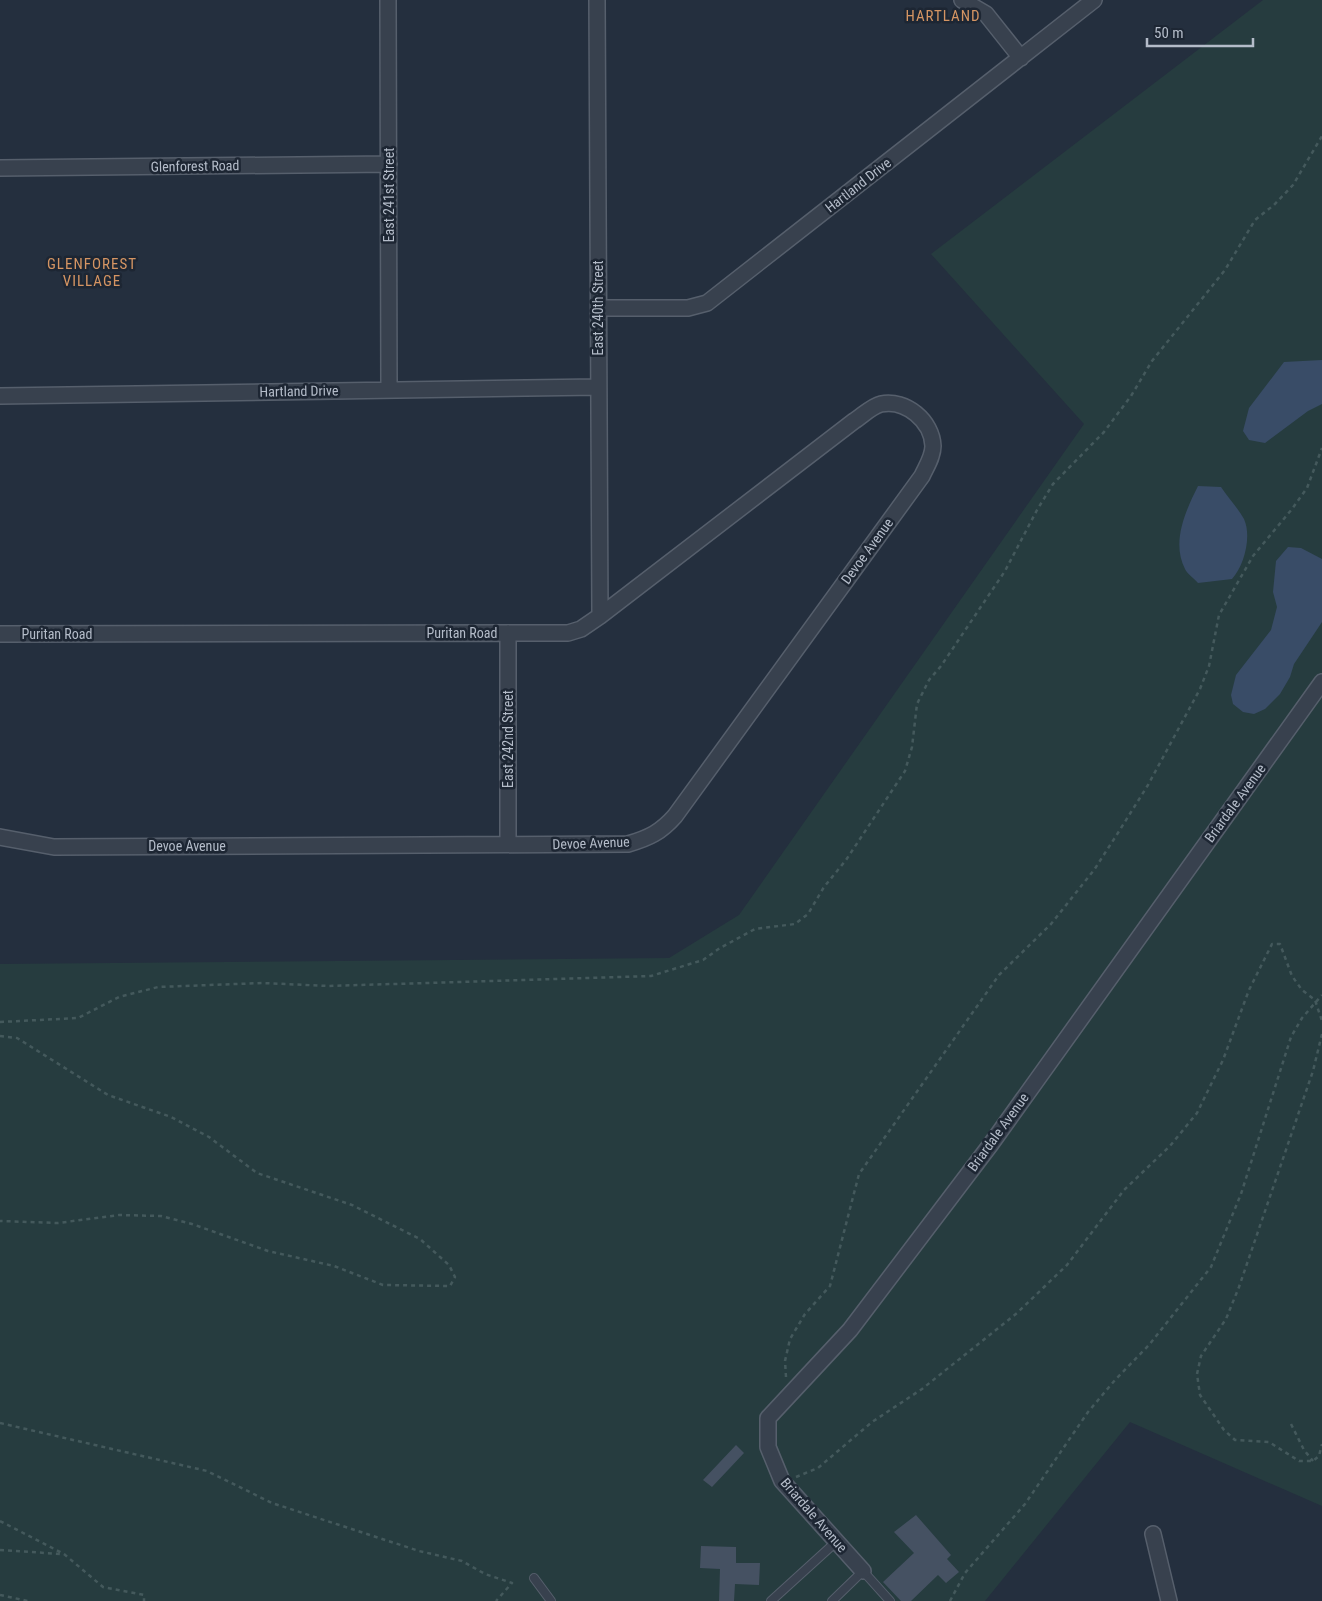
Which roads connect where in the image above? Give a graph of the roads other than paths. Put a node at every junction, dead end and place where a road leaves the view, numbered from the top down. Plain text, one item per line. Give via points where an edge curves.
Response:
1 (388, 0) edge
2 (597, 0) edge
3 (962, 0) edge
4 (1094, 0) edge
5 (1021, 58) junction
6 (389, 164) junction
7 (0, 168) edge
8 (599, 308) junction
9 (598, 387) junction
10 (389, 389) junction
11 (0, 396) edge
12 (854, 421) joint
13 (600, 616) junction
14 (508, 633) junction
15 (0, 634) edge
16 (1322, 682) edge
17 (0, 837) edge
18 (508, 844) junction
19 (1153, 1534) dead end
20 (837, 1542) junction
21 (863, 1571) junction
22 (534, 1578) dead end
23 (552, 1601) edge
24 (771, 1601) edge
25 (832, 1601) edge
26 (890, 1601) edge
27 (1169, 1601) edge

1 - 6 street, East 241st Street
2 - 8 street, East 240th Street
3 - 5 street via 986,14
4 - 5 street, Hartland Drive
5 - 8 street, Hartland Drive via 707,303 688,308
6 - 7 street, Glenforest Road
6 - 10 street, East 241st Street
8 - 9 street, East 240th Street
9 - 10 street, Hartland Drive
9 - 13 street, East 240th Street
10 - 11 street, Hartland Drive
12 - 13 street, Puritan Road
12 - 18 street, Devoe Avenue via 880,404 901,406 918,414 927,427 933,445 931,457 922,476 675,816 662,831 628,844
13 - 14 street, Puritan Road via 581,629 568,633
14 - 15 street, Puritan Road
14 - 18 street, East 242nd Street
16 - 20 street, Briardale Avenue via 991,1144 850,1330 768,1418 768,1447 782,1480
17 - 18 street, Devoe Avenue via 54,847
19 - 27 street
20 - 21 street, Briardale Avenue
20 - 24 lane
21 - 25 lane
21 - 26 lane
22 - 23 lane

